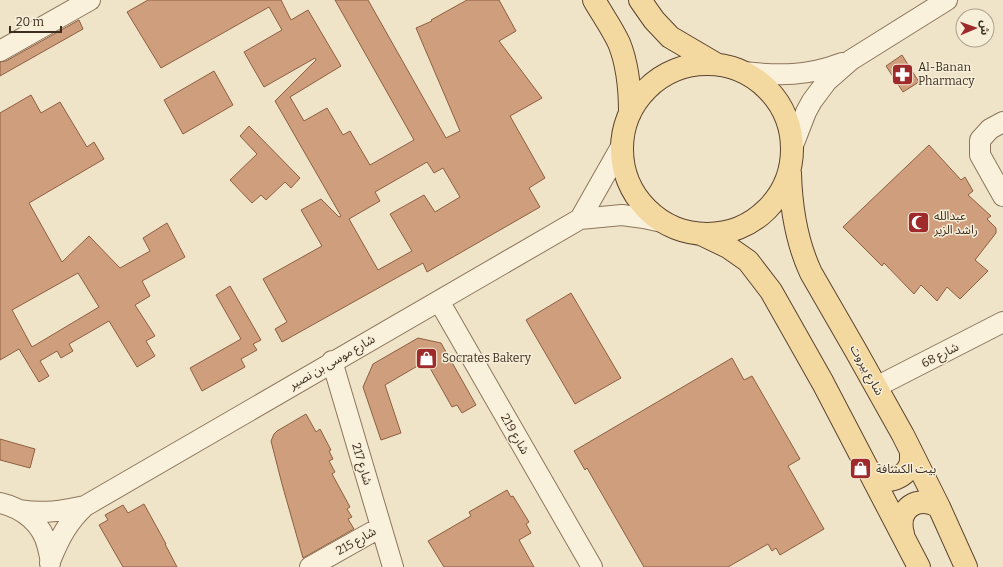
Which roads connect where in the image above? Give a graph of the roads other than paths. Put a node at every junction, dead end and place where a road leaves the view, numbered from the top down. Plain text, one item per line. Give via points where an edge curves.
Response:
1 (90, 0) edge
2 (594, 0) edge
3 (640, 0) edge
4 (947, 0) edge
5 (0, 51) edge
6 (851, 60) junction
7 (716, 64) junction
8 (744, 72) junction
9 (630, 113) junction
10 (1003, 122) edge
11 (622, 145) junction
12 (791, 158) junction
13 (1003, 196) edge
14 (580, 219) junction
15 (662, 222) junction
16 (703, 235) junction
17 (439, 301) junction
18 (1003, 322) edge
19 (332, 362) junction
20 (876, 387) junction
21 (910, 451) junction
22 (870, 473) junction
23 (0, 503) edge
24 (85, 506) junction
25 (939, 507) junction
26 (20, 510) junction
27 (381, 527) junction
28 (903, 534) junction
29 (50, 563) edge
30 (310, 567) edge
31 (393, 567) edge
32 (592, 567) edge
33 (919, 567) edge
34 (966, 567) edge

1 - 5 street
2 - 9 main road via 615,35 622,53 628,82
3 - 7 main road via 670,37
4 - 6 street
6 - 8 street via 804,74
6 - 12 street via 827,81 812,101
7 - 8 main road, شارع بيروت
7 - 9 main road via 686,66 659,78 637,100
8 - 12 main road, شارع بيروت via 760,82 773,95 784,112 790,129
9 - 11 main road via 624,128
10 - 13 street via 990,129 980,140 980,155
11 - 14 street
11 - 15 main road via 624,168 631,189 639,202
12 - 16 main road via 785,184 766,212 737,230
12 - 20 main road, شارع بيروت via 791,192 804,259
14 - 15 street, شارع موسى بن نصير via 622,215
14 - 17 street, شارع موسى بن نصير
15 - 16 main road via 675,229
16 - 22 main road via 728,246 748,261 766,282
17 - 19 street, شارع موسى بن نصير
17 - 32 street, شارع 219
18 - 20 street, شارع 68
19 - 24 street, شارع موسى بن نصير
19 - 27 street, شارع 217
20 - 21 main road, شارع بيروت
21 - 22 main road via 911,461 899,477 879,479
21 - 25 main road, شارع بيروت
22 - 28 main road
23 - 26 street
24 - 26 street, شارع موسى بن نصير via 48,512
24 - 29 street, شارع موسى بن نصير via 62,532
25 - 28 main road via 925,502 917,502 910,506 902,519
25 - 34 main road, شارع بيروت
26 - 29 street via 36,522 46,539
27 - 30 street, شارع 215
27 - 31 street, شارع 217
28 - 33 main road

